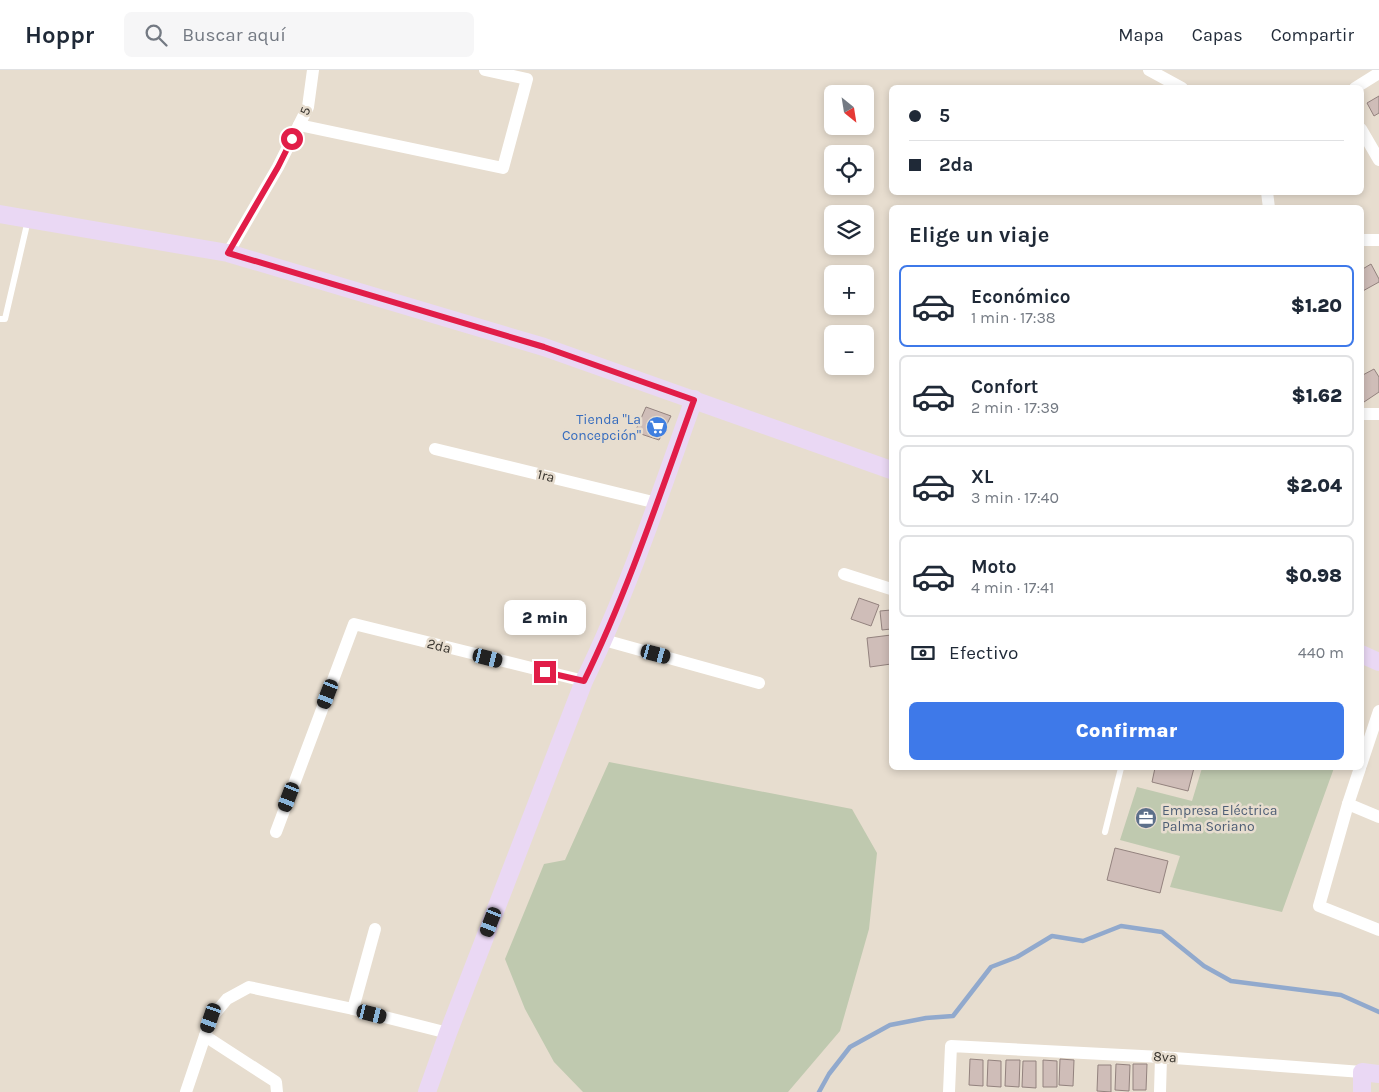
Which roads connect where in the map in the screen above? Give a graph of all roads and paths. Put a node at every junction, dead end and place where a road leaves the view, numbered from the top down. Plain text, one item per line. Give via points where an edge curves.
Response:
1 (313, 70) edge
2 (485, 70) edge
3 (1149, 70) edge
4 (1379, 73) edge
5 (1176, 85) edge
6 (1360, 85) edge
7 (299, 125) junction
8 (1364, 134) edge
9 (1379, 160) edge
10 (0, 214) edge
11 (29, 218) junction
12 (1364, 240) edge
13 (1379, 240) edge
14 (228, 253) junction
15 (0, 320) edge
16 (694, 400) junction
17 (1364, 414) edge
18 (1379, 414) edge
19 (435, 449) dead end
20 (889, 469) edge
21 (657, 503) junction
22 (844, 574) dead end
23 (889, 588) edge
24 (604, 640) junction
25 (1364, 655) edge
26 (1379, 662) edge
27 (584, 681) junction
28 (759, 683) dead end
29 (1379, 712) edge
30 (1364, 757) edge
31 (1120, 770) edge
32 (1360, 770) edge
33 (1348, 804) junction
34 (1379, 817) edge
35 (276, 832) dead end
36 (1105, 832) dead end
37 (374, 929) dead end
38 (1379, 930) edge
39 (353, 1009) junction
40 (448, 1033) junction
41 (205, 1036) junction
42 (1161, 1057) junction
43 (1371, 1073) edge
44 (186, 1092) edge
45 (277, 1092) edge
46 (427, 1092) edge
47 (949, 1092) edge
48 (1160, 1092) edge
49 (1362, 1092) edge

1 - 7 street, 5 via 308,107
2 - 7 street via 527,79 503,168
3 - 5 street
4 - 6 street
7 - 14 street, 5
8 - 9 street
10 - 11 main road
11 - 14 main road
11 - 15 lane via 5,319
12 - 13 street
14 - 16 main road via 544,347
16 - 20 main road
16 - 21 main road
17 - 18 street
19 - 21 street, 1ra
21 - 24 main road
22 - 23 street
24 - 27 main road
24 - 28 street
25 - 26 main road
27 - 35 street, 2da via 354,624
27 - 40 main road
29 - 30 street
31 - 36 lane
32 - 33 street
33 - 34 street
33 - 38 street via 1319,906
37 - 39 street
39 - 40 street
39 - 41 street via 249,986 227,999 211,1018
40 - 46 main road
41 - 44 street
41 - 45 street via 276,1082
42 - 43 street, 8va
42 - 47 street, 8va via 950,1046
42 - 48 street
43 - 49 main road

